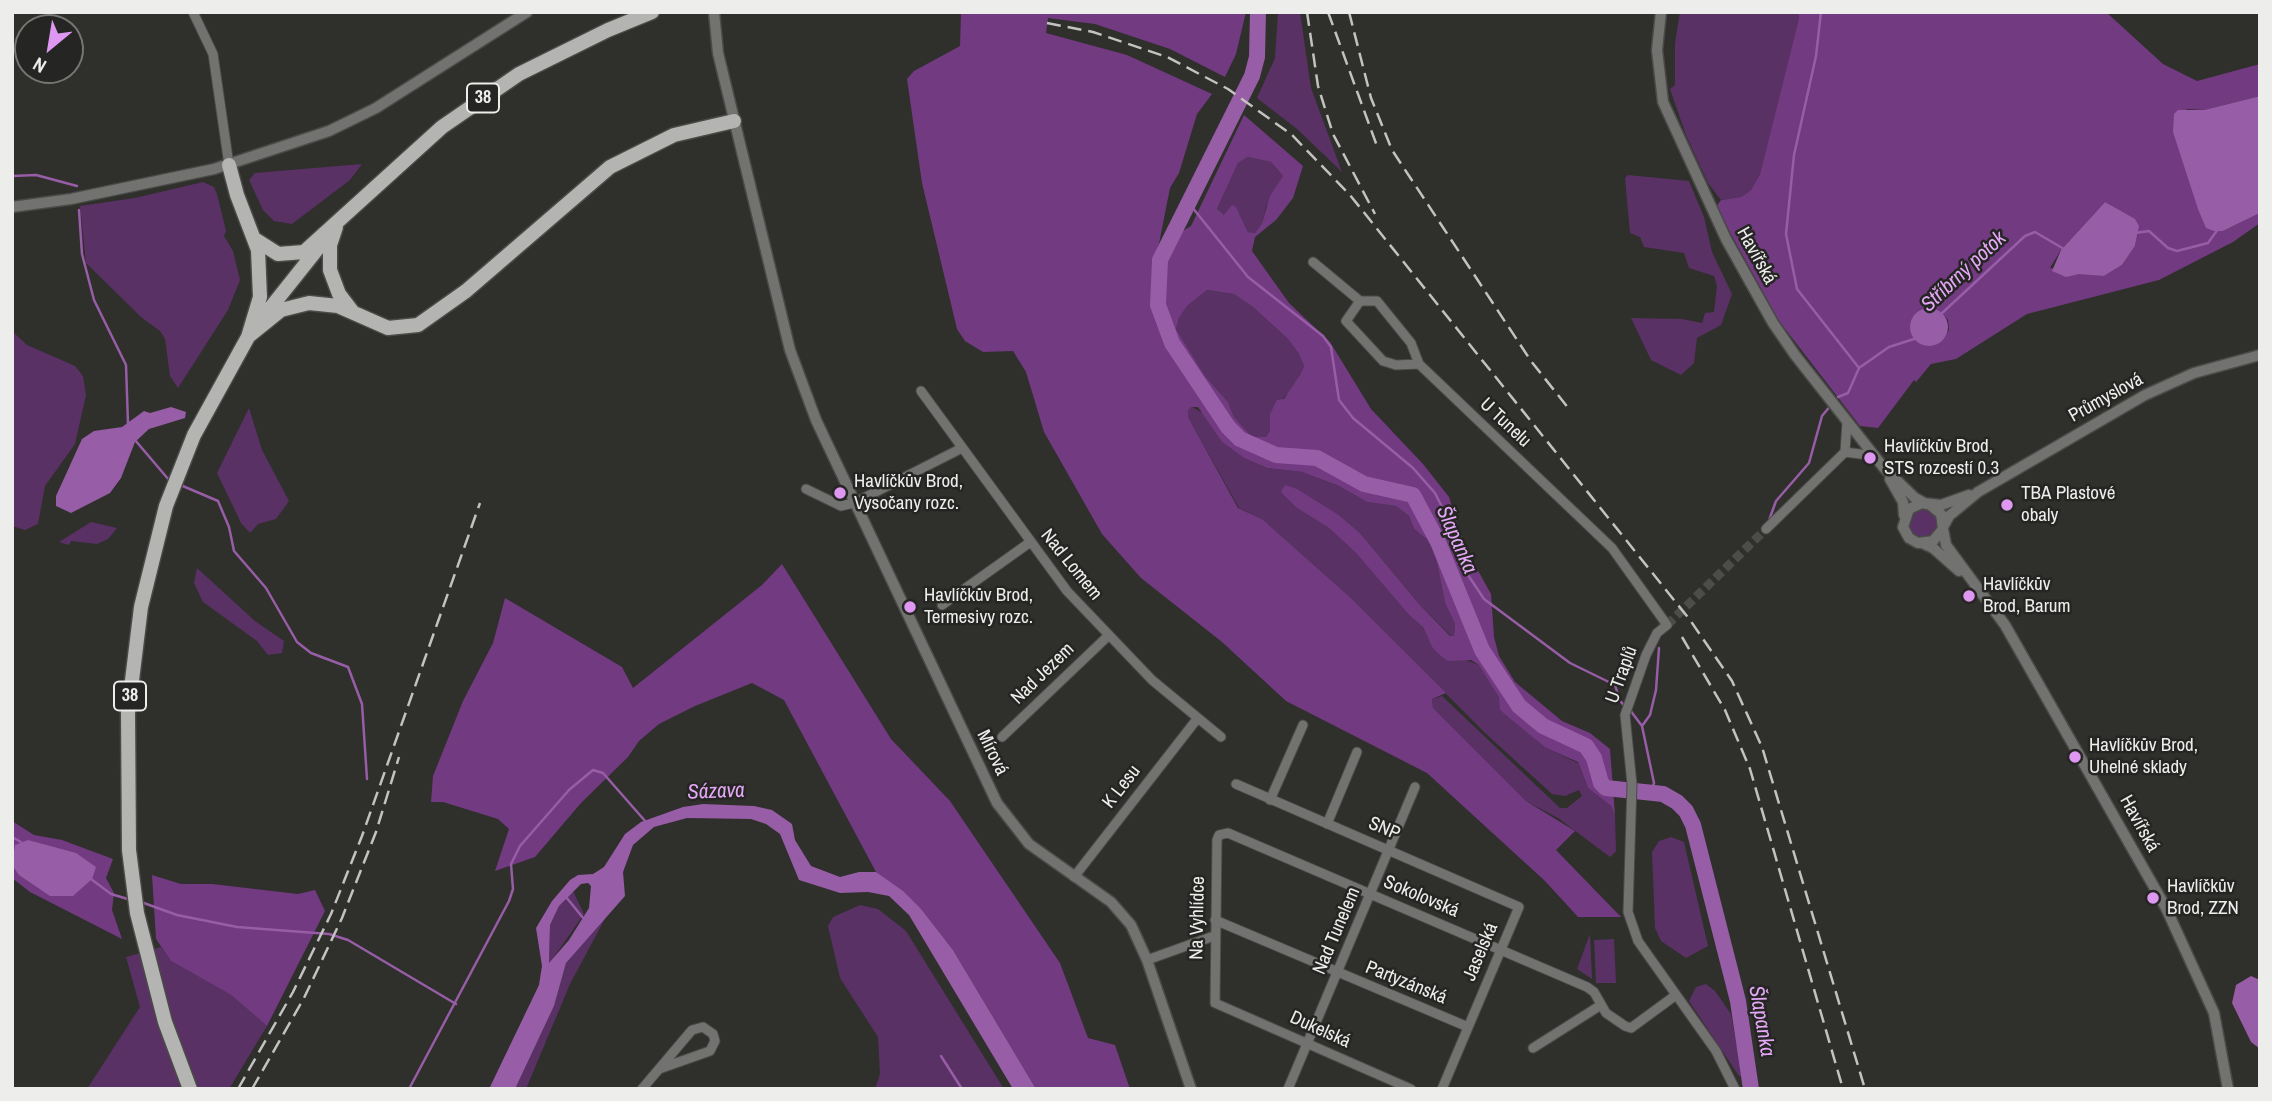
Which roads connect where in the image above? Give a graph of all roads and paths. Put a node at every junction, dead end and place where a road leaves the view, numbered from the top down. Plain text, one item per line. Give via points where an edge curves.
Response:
1 (193, 12) edge
2 (527, 12) edge
3 (652, 12) edge
4 (1661, 12) edge
5 (715, 15) edge
6 (734, 121) junction
7 (229, 164) junction
8 (12, 207) edge
9 (339, 221) junction
10 (256, 240) junction
11 (1313, 262) dead end
12 (1360, 301) junction
13 (356, 314) junction
14 (248, 337) junction
15 (2260, 355) edge
16 (1419, 364) junction
17 (921, 391) dead end
18 (1847, 422) junction
19 (960, 449) junction
20 (1845, 452) junction
21 (1875, 456) junction
22 (1884, 468) junction
23 (806, 489) dead end
24 (1978, 492) junction
25 (854, 503) junction
26 (1928, 504) junction
27 (1904, 517) junction
28 (1943, 528) junction
29 (1766, 529) tunnel mouth
30 (1029, 543) junction
31 (1922, 543) junction
32 (1982, 592) junction
33 (942, 605) dead end
34 (1667, 625) joint
35 (1108, 636) junction
36 (1197, 719) junction
37 (1303, 725) dead end
38 (1002, 737) dead end
39 (1221, 737) dead end
40 (1357, 752) dead end
41 (1236, 784) dead end
42 (1415, 787) dead end
43 (1270, 800) junction
44 (1327, 824) junction
45 (1220, 834) joint
46 (1390, 850) junction
47 (1074, 877) junction
48 (1371, 895) junction
49 (1519, 907) joint
50 (1215, 920) junction
51 (1214, 936) junction
52 (1501, 950) junction
53 (1147, 960) junction
54 (1338, 974) junction
55 (1676, 995) junction
56 (1215, 1003) joint
57 (1601, 1006) junction
58 (1468, 1027) junction
59 (1307, 1044) junction
60 (1533, 1048) dead end
61 (659, 1069) junction
62 (190, 1089) edge
63 (642, 1089) edge
64 (1191, 1089) edge
65 (1288, 1089) edge
66 (1411, 1089) edge
67 (1442, 1089) edge
68 (1735, 1089) edge
69 (2228, 1089) edge

1 - 7 street via 213,54
2 - 7 street via 376,108 329,131
3 - 9 main road, 38 via 519,74 442,127
4 - 18 street, Havířská via 1658,66 1663,102 1698,181 1773,323
5 - 6 street, Mírová via 718,53
6 - 13 main road via 674,135 610,167 425,321 388,328
6 - 25 street, Mírová via 790,350 804,393
7 - 8 street
7 - 10 main road
9 - 10 main road via 298,254 278,254
9 - 13 main road via 330,245 330,270 339,294
9 - 14 main road, 38
10 - 14 main road via 261,283
11 - 12 street, U Tunelu
12 - 16 street, U Tunelu via 1377,301 1411,343
12 - 16 street via 1346,321 1383,361
13 - 14 main road via 329,304 300,304 273,315
14 - 62 main road, 38 via 209,406 166,506 141,607 128,713 126,779 137,913 165,1022
15 - 24 street, Průmyslová via 2194,373 2145,395
16 - 34 street, U Tunelu via 1612,548
17 - 19 street, Nad Lomem
18 - 20 street
18 - 21 street, Havířská
19 - 25 street
19 - 30 street, Nad Lomem
20 - 21 street
20 - 29 street
21 - 22 street, Havířská
22 - 26 street, Havířská via 1915,498
22 - 27 street, Havířská via 1903,502
23 - 25 street via 841,506
24 - 26 street, Průmyslová via 1941,505
24 - 28 street, Průmyslová via 1949,516
25 - 47 street, Mírová via 997,803 1026,841
26 - 27 street via 1914,505
26 - 28 street, Havířská via 1941,514
27 - 31 street, Havířská via 1906,535
28 - 31 street via 1935,540
28 - 32 street, Havířská via 1946,545
30 - 33 street
30 - 35 street, Nad Lomem
31 - 32 street, Havířská
32 - 69 street, Havířská via 2166,908 2214,1013
34 - 55 street, U Traplů via 1657,633 1625,715 1632,784 1631,925
35 - 36 street, Nad Lomem
35 - 38 street, Nad Jezem
36 - 39 street, Nad Lomem
36 - 47 street, K Lesu
37 - 43 street
40 - 44 street
41 - 43 street, SNP
42 - 46 street, Nad Tunelem
43 - 44 street, SNP
44 - 46 street, SNP
45 - 48 street, Sokolovská via 1228,833
45 - 50 street, Na Vyhlídce
46 - 48 street, Nad Tunelem
46 - 49 street, SNP
47 - 53 street, Mírová via 1123,915
48 - 52 street, Sokolovská
48 - 54 street, Nad Tunelem
49 - 52 street, Jaselská
50 - 51 street, Na Vyhlídce
50 - 54 street, Partyzánská
51 - 53 street
51 - 56 street, Na Vyhlídce
52 - 57 street, Sokolovská via 1587,986
52 - 58 street, Jaselská
53 - 64 street, Mírová
54 - 58 street, Partyzánská
54 - 59 street, Nad Tunelem
55 - 57 street, Sokolovská via 1631,1028
55 - 68 street, U Traplů via 1716,1051
56 - 59 street, Dukelská
57 - 60 street
58 - 67 street, Jaselská
59 - 65 street, Nad Tunelem
59 - 66 street, Dukelská
61 - 61 street via 692,1030 703,1027 713,1034 710,1051
61 - 63 street

